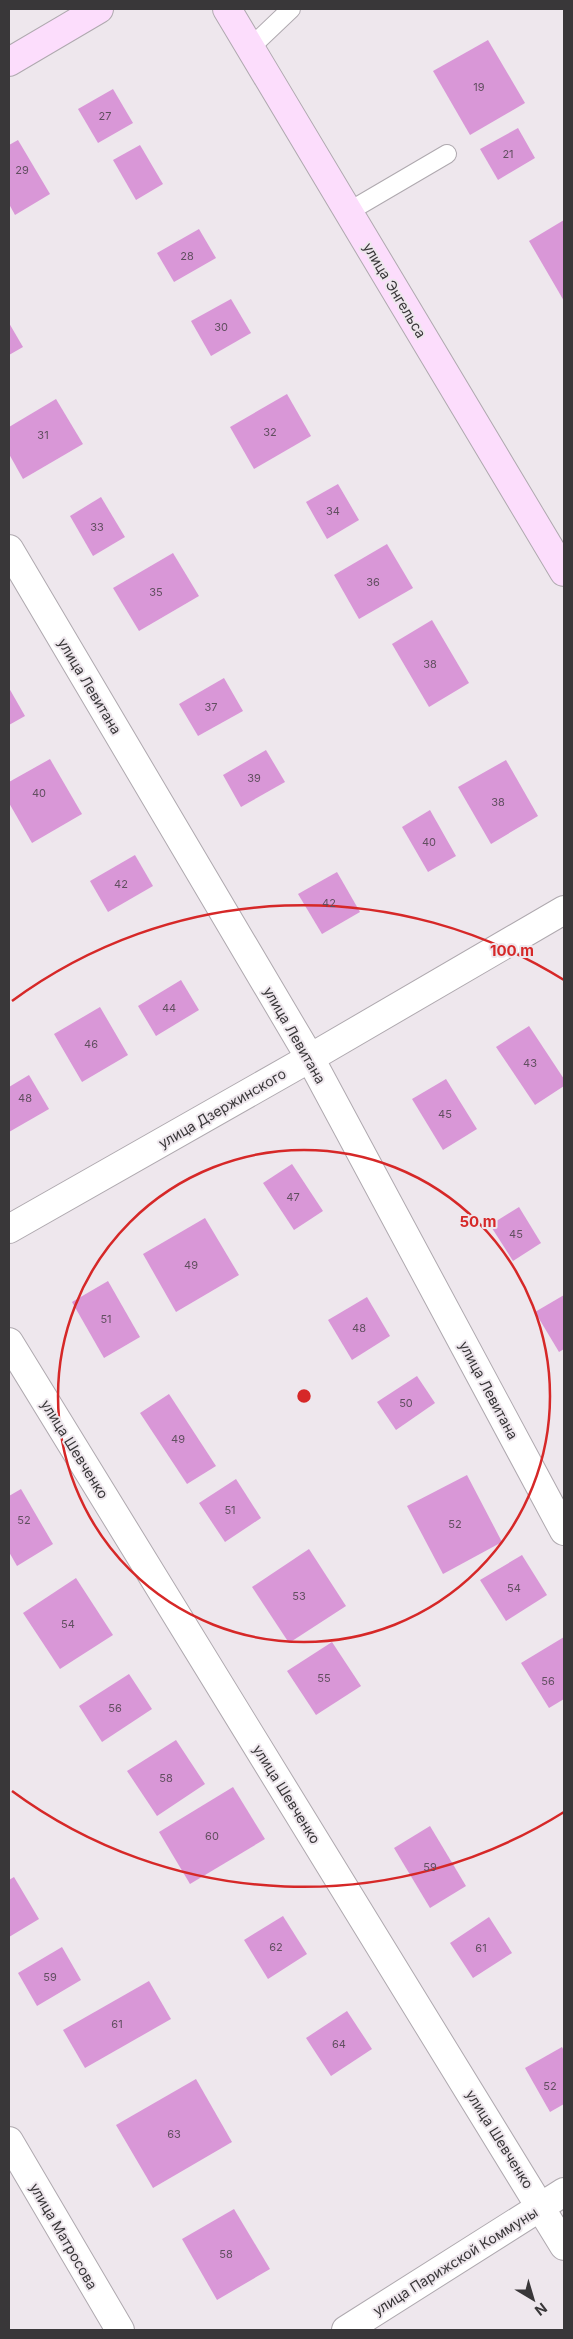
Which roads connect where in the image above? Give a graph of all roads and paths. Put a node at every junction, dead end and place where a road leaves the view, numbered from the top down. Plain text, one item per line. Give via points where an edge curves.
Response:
1 (98, 9) edge
2 (227, 9) edge
3 (291, 9) edge
4 (250, 48) junction
5 (9, 62) edge
6 (448, 154) dead end
7 (348, 212) junction
8 (9, 549) edge
9 (564, 572) edge
10 (564, 910) edge
11 (310, 1058) junction
12 (9, 1229) edge
13 (9, 1342) edge
14 (564, 1530) edge
15 (9, 2141) edge
16 (564, 2192) edge
17 (542, 2207) junction
18 (564, 2246) edge
19 (120, 2330) edge
20 (346, 2330) edge

1 - 5 street
2 - 4 street, улица Энгельса
3 - 4 lane
4 - 7 street, улица Энгельса
6 - 7 lane
7 - 9 street, улица Энгельса
8 - 11 street, улица Левитана
10 - 11 street, улица Дзержинского
11 - 12 street, улица Дзержинского
11 - 14 street, улица Левитана
13 - 17 street, улица Шевченко
15 - 19 street, улица Матросова
16 - 17 street, улица Парижской Коммуны
17 - 18 street, улица Шевченко
17 - 20 street, улица Парижской Коммуны

